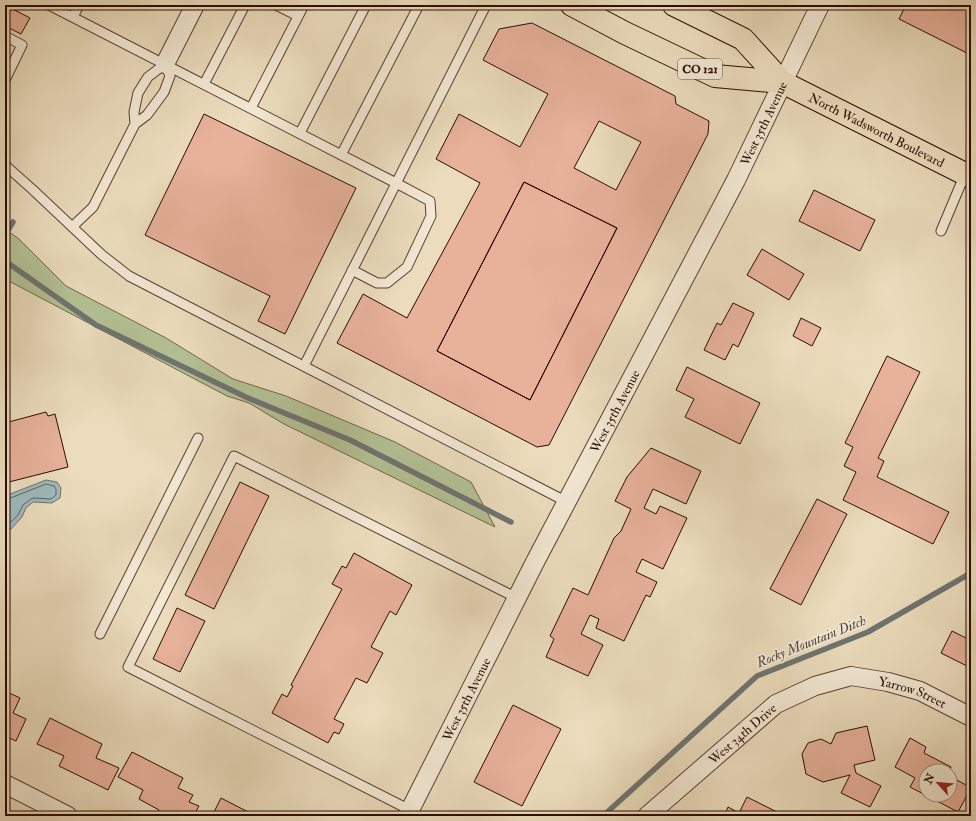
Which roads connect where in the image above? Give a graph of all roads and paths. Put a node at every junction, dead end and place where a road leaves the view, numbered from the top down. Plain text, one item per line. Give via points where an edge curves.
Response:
1 (49, 5) edge
2 (79, 5) edge
3 (195, 5) edge
4 (245, 5) edge
5 (276, 5) edge
6 (304, 5) edge
7 (366, 5) edge
8 (420, 5) edge
9 (486, 5) edge
10 (572, 5) edge
11 (674, 5) edge
12 (820, 5) edge
13 (298, 16) junction
14 (73, 17) junction
15 (5, 36) edge
16 (165, 64) junction
17 (5, 80) edge
18 (782, 82) junction
19 (204, 84) junction
20 (251, 108) junction
21 (135, 124) junction
22 (300, 133) junction
23 (341, 154) junction
24 (5, 165) edge
25 (969, 171) edge
26 (396, 183) junction
27 (72, 227) junction
28 (941, 232) dead end
29 (352, 270) junction
30 (304, 366) junction
31 (198, 438) dead end
32 (567, 502) junction
33 (517, 598) junction
34 (100, 634) dead end
35 (851, 676) joint
36 (971, 717) edge
37 (5, 784) edge
38 (408, 813) edge
39 (68, 816) edge
40 (647, 816) edge

1 - 14 lane
2 - 14 lane
3 - 16 street
4 - 19 lane
5 - 13 lane
6 - 13 lane
7 - 22 lane
8 - 23 lane
9 - 26 lane
10 - 18 main road, North Wadsworth Boulevard / CO 121 via 715,76
11 - 18 main road, North Wadsworth Boulevard / CO 121 via 743,39
12 - 18 street, West 35th Avenue
13 - 20 lane
14 - 16 lane
15 - 17 lane via 22,45
16 - 19 lane
16 - 21 lane via 148,77 138,94 134,112
16 - 21 lane via 170,76 164,92 147,114
18 - 25 main road, North Wadsworth Boulevard / CO 121
18 - 32 street, West 35th Avenue via 736,180
19 - 20 lane
20 - 22 lane
21 - 27 lane via 93,207
22 - 23 lane
23 - 26 lane
24 - 27 lane
25 - 28 lane
26 - 29 lane
26 - 29 lane via 430,201 431,216 407,267 387,283 376,283
27 - 30 lane via 129,276
29 - 30 lane
30 - 32 lane
31 - 34 lane
32 - 33 street, West 35th Avenue
33 - 38 street, West 35th Avenue
33 - 38 lane via 234,456 128,667
35 - 36 street, Yarrow Street via 920,691
35 - 40 street, West 34th Drive via 815,686 776,704
37 - 39 street

